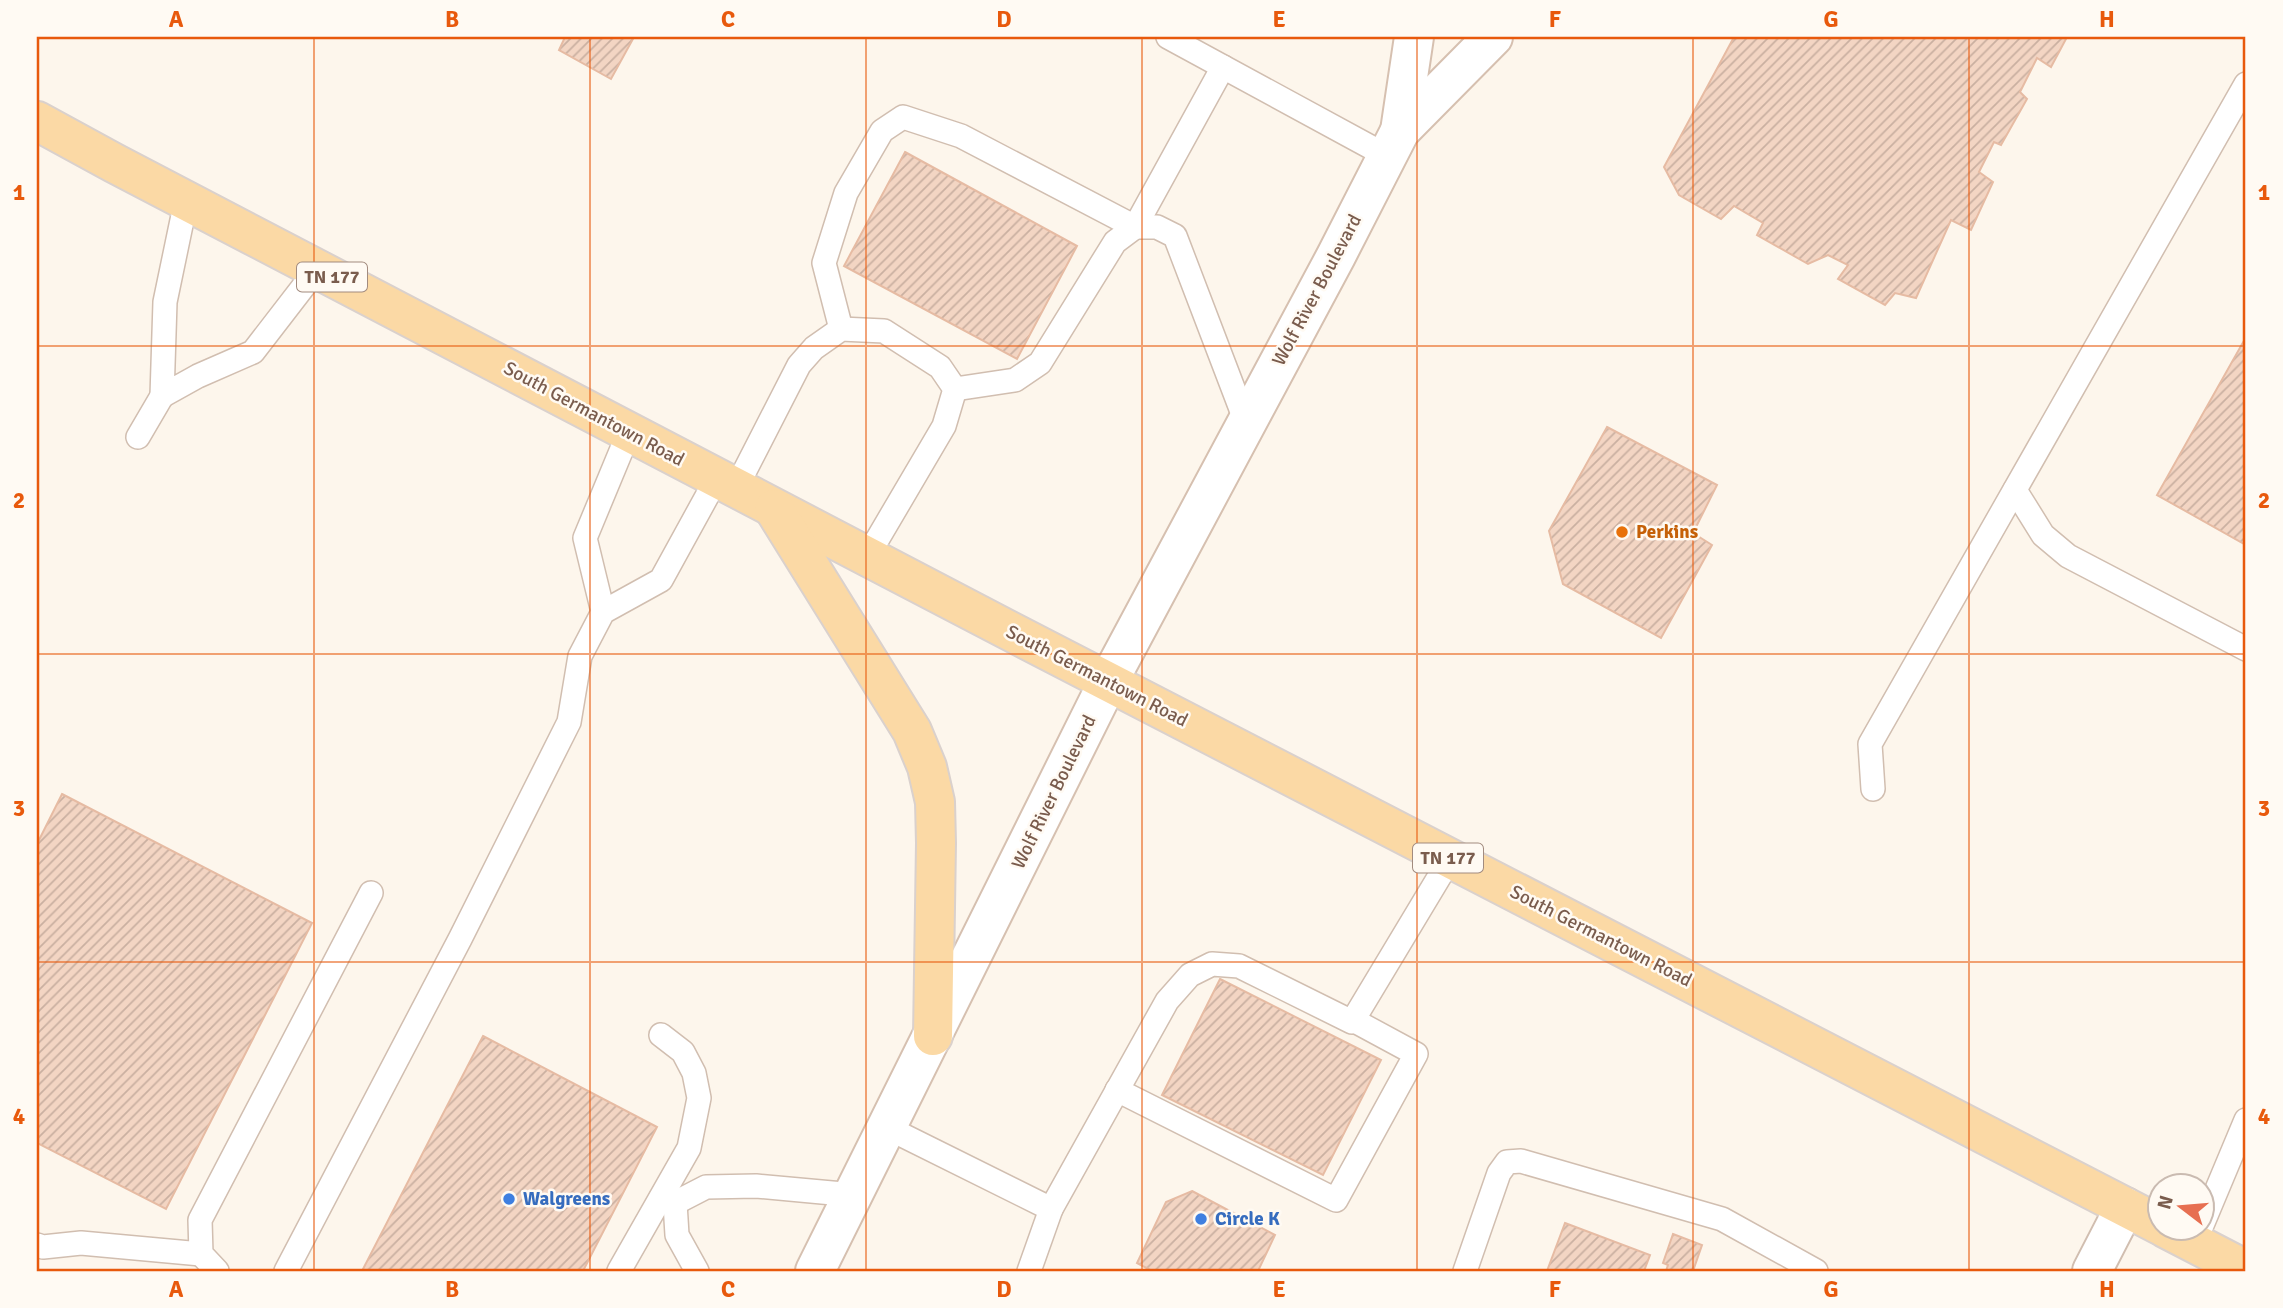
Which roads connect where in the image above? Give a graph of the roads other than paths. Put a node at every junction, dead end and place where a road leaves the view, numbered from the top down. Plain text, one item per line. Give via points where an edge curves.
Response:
1 (1168, 37) edge
2 (1414, 37) edge
3 (1493, 37) edge
4 (1223, 67) junction
5 (2246, 85) edge
6 (37, 121) edge
7 (1394, 144) junction
8 (186, 201) junction
9 (1135, 227) junction
10 (317, 269) junction
11 (841, 329) junction
12 (955, 389) junction
13 (162, 396) junction
14 (1246, 422) junction
15 (629, 432) junction
16 (138, 437) dead end
17 (727, 483) junction
18 (2015, 490) junction
19 (773, 508) junction
20 (867, 556) junction
21 (603, 612) junction
22 (2246, 649) edge
23 (1108, 682) junction
24 (1873, 789) dead end
25 (1450, 859) junction
26 (371, 893) dead end
27 (1353, 1020) junction
28 (661, 1035) dead end
29 (933, 1036) junction
30 (1117, 1090) junction
31 (2246, 1121) edge
32 (888, 1128) junction
33 (2216, 1175) edge
34 (854, 1195) junction
35 (668, 1200) junction
36 (2125, 1207) junction
37 (1051, 1209) junction
38 (2146, 1215) edge
39 (2203, 1242) edge
40 (37, 1245) edge
41 (209, 1263) edge
42 (292, 1269) edge
43 (2242, 1269) edge
44 (619, 1271) edge
45 (697, 1271) edge
46 (815, 1271) edge
47 (1029, 1271) edge
48 (1465, 1271) edge
49 (1816, 1271) edge
50 (2092, 1271) edge

1 - 4 lane
2 - 7 main road, Wolf River Boulevard
3 - 7 main road, Wolf River Boulevard
4 - 7 lane
4 - 9 lane
5 - 18 lane
6 - 8 main road, South Germantown Road / TN 177
7 - 14 main road, Wolf River Boulevard
8 - 10 main road, South Germantown Road / TN 177
8 - 13 lane via 165,302
9 - 11 lane via 961,136 903,117 881,131 846,193 824,263
9 - 12 lane via 1115,242 1040,363 1015,380
9 - 14 lane via 1157,227 1175,236
10 - 13 lane via 253,352
10 - 15 main road, South Germantown Road / TN 177
11 - 12 lane via 884,331 940,367
11 - 17 lane via 799,365
12 - 20 lane via 944,426
13 - 16 lane
14 - 23 main road, Wolf River Boulevard
15 - 17 main road, South Germantown Road / TN 177
15 - 21 lane via 584,538
17 - 19 main road, South Germantown Road / TN 177
17 - 21 lane via 661,580
18 - 22 lane via 2043,536 2068,556
18 - 24 lane via 1870,744
19 - 20 main road, South Germantown Road / TN 177
19 - 29 main road via 912,731 927,766 935,802 936,843
20 - 23 main road, South Germantown Road / TN 177
21 - 42 lane via 580,656 569,722
23 - 25 main road, South Germantown Road / TN 177
23 - 29 main road, Wolf River Boulevard
25 - 27 lane
25 - 36 main road, South Germantown Road / TN 177
26 - 41 lane via 200,1220
27 - 30 lane via 1239,966 1212,964 1190,975 1167,1001
27 - 30 lane via 1416,1054 1336,1200
28 - 35 lane via 683,1052 699,1098 689,1149
29 - 32 main road, Wolf River Boulevard
30 - 37 lane
31 - 33 lane
32 - 34 main road, Wolf River Boulevard
32 - 37 lane
34 - 35 lane via 756,1186 706,1187
34 - 46 main road, Wolf River Boulevard
35 - 44 lane
35 - 45 lane via 677,1235
36 - 38 main road, South Germantown Road / TN 177
36 - 50 main road
37 - 47 lane
39 - 43 main road, South Germantown Road / TN 177
40 - 41 lane via 81,1243
48 - 49 lane via 1499,1173 1507,1162 1521,1161 1722,1219

